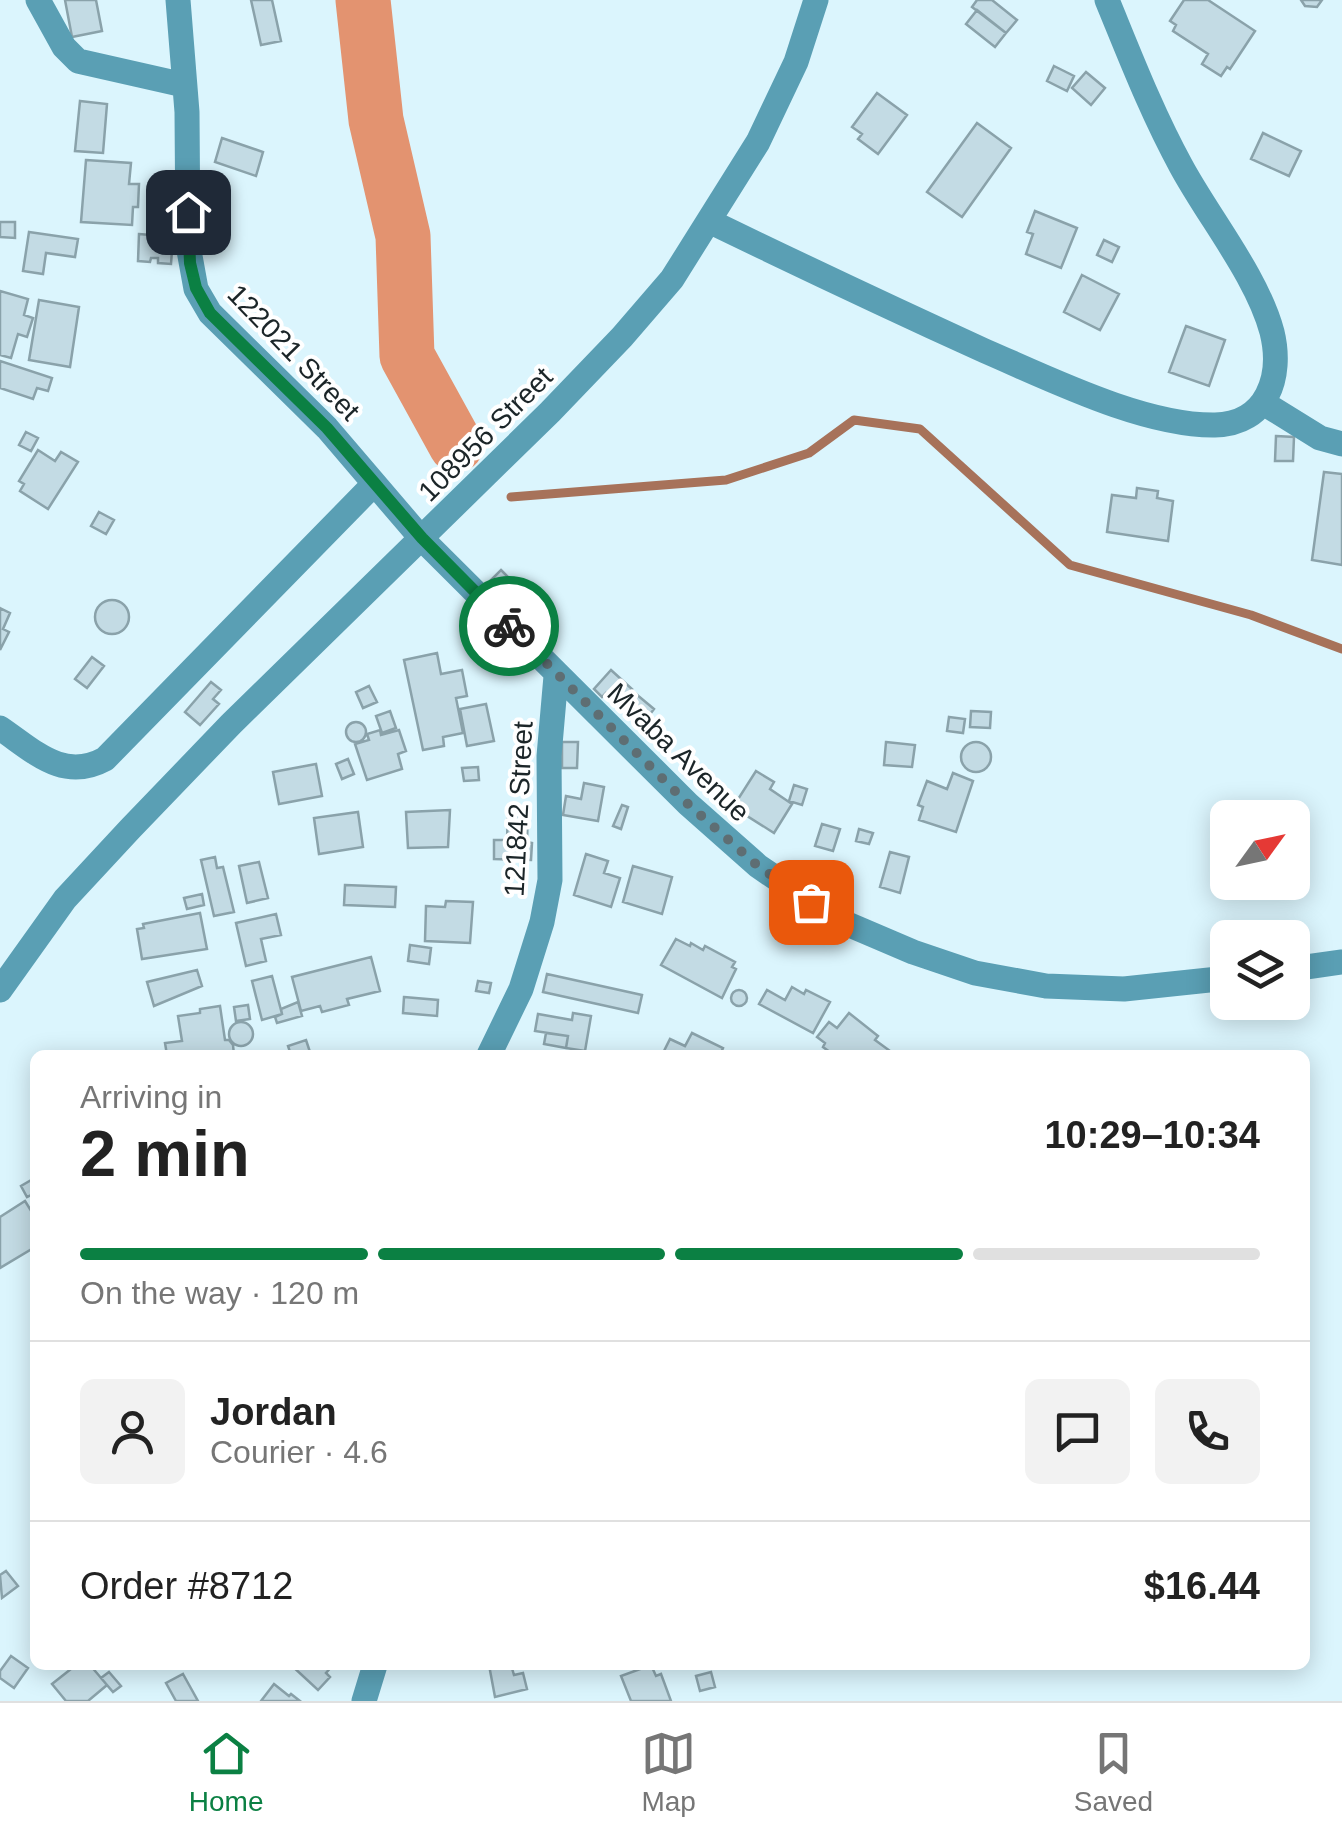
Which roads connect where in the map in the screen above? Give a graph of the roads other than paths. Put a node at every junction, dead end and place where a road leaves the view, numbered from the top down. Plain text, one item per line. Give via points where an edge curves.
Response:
1 (38, 0) edge
2 (178, 0) edge
3 (816, 0) edge
4 (1107, 0) edge
5 (184, 85) junction
6 (710, 222) junction
7 (1264, 404) junction
8 (1342, 444) edge
9 (374, 484) junction
10 (422, 538) junction
11 (556, 676) junction
12 (0, 728) edge
13 (1342, 962) edge
14 (1310, 966) edge
15 (1210, 980) edge
16 (0, 990) edge
17 (491, 1050) edge
18 (373, 1670) edge
19 (364, 1701) edge

1 - 5 street via 78,61
2 - 5 street, 122021 Street
3 - 6 street, 108956 Street via 758,142
4 - 7 street via 1178,163 1272,331 1275,374
5 - 9 street, 122021 Street via 188,245 196,288 210,313
6 - 7 street via 1054,382 1119,405 1216,425 1236,422
6 - 10 street, 108956 Street via 622,337
7 - 8 street
9 - 10 street, 122021 Street
9 - 12 street via 105,758 90,767 69,767 46,760
10 - 11 street, Mvaba Avenue
10 - 16 street, 108956 Street via 130,828 65,899
11 - 15 street, Mvaba Avenue via 758,866 838,920 975,974 1046,986 1124,989
11 - 17 street, 121842 Street via 548,756 550,880 521,989
13 - 14 street
18 - 19 street

